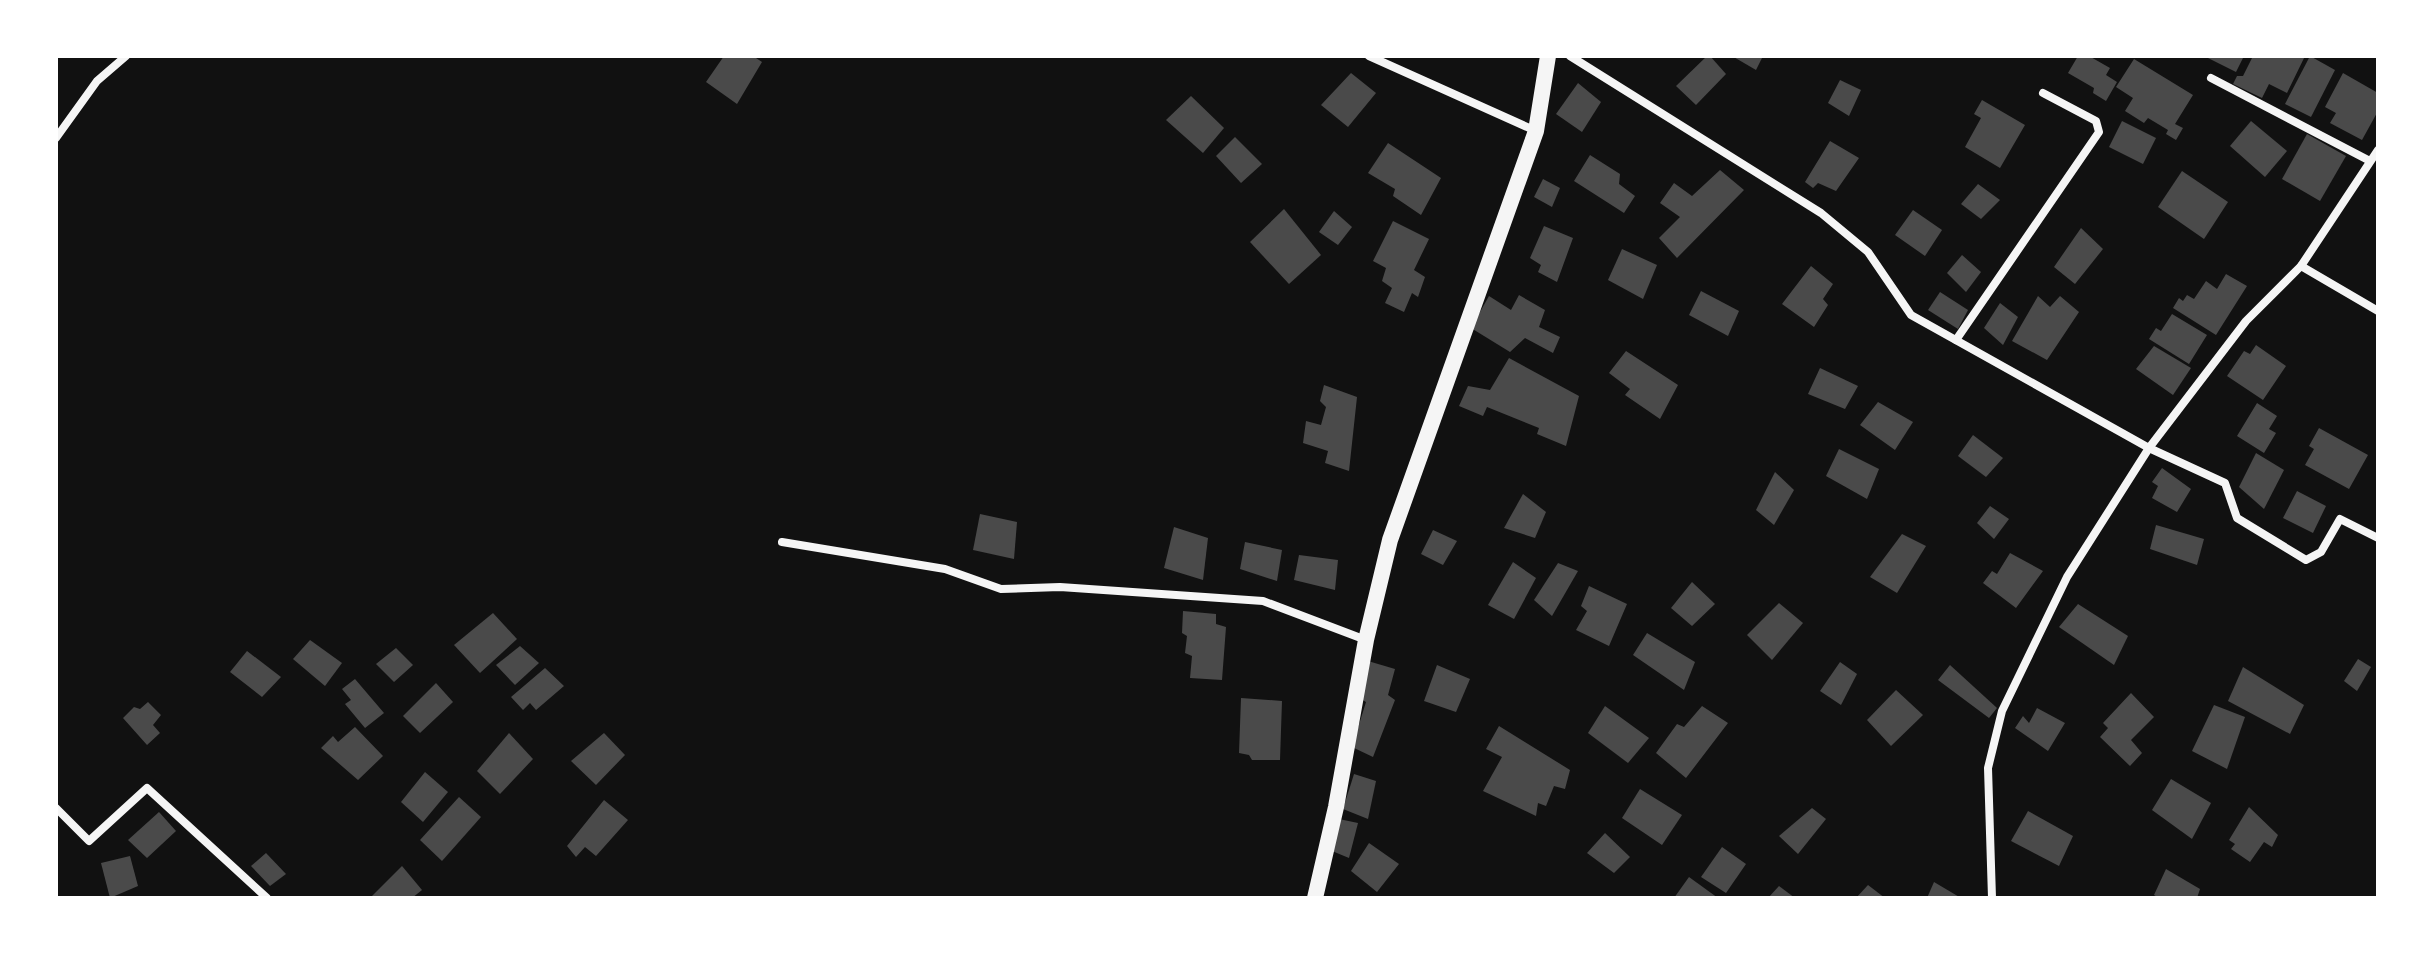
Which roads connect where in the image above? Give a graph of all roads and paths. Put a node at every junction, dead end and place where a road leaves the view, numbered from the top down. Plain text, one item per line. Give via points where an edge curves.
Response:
1 (126, 56) edge
2 (1369, 56) edge
3 (1548, 56) edge
4 (1570, 56) edge
5 (2211, 78) dead end
6 (2043, 93) dead end
7 (1536, 131) junction
8 (56, 138) edge
9 (2378, 150) edge
10 (2370, 161) junction
11 (2301, 266) junction
12 (2378, 311) edge
13 (1956, 340) junction
14 (2149, 448) junction
15 (2378, 538) edge
16 (782, 542) dead end
17 (1366, 640) junction
18 (56, 808) edge
19 (267, 898) edge
20 (1315, 898) edge
21 (1992, 898) edge

1 - 8 street via 97,81
2 - 7 street
3 - 7 main road
4 - 13 street via 1821,213 1868,252 1911,315
5 - 10 street
6 - 13 street via 2096,121 2099,132
7 - 17 main road via 1390,540
9 - 10 street
10 - 11 street
11 - 12 street
11 - 14 street via 2246,321
13 - 14 street
14 - 15 street via 2225,483 2237,518 2306,560 2321,552 2340,519
14 - 21 street via 2067,577 2002,711 1988,768
16 - 17 street via 945,569 1001,589 1060,587 1263,601
17 - 20 main road
18 - 19 street via 89,841 147,788

